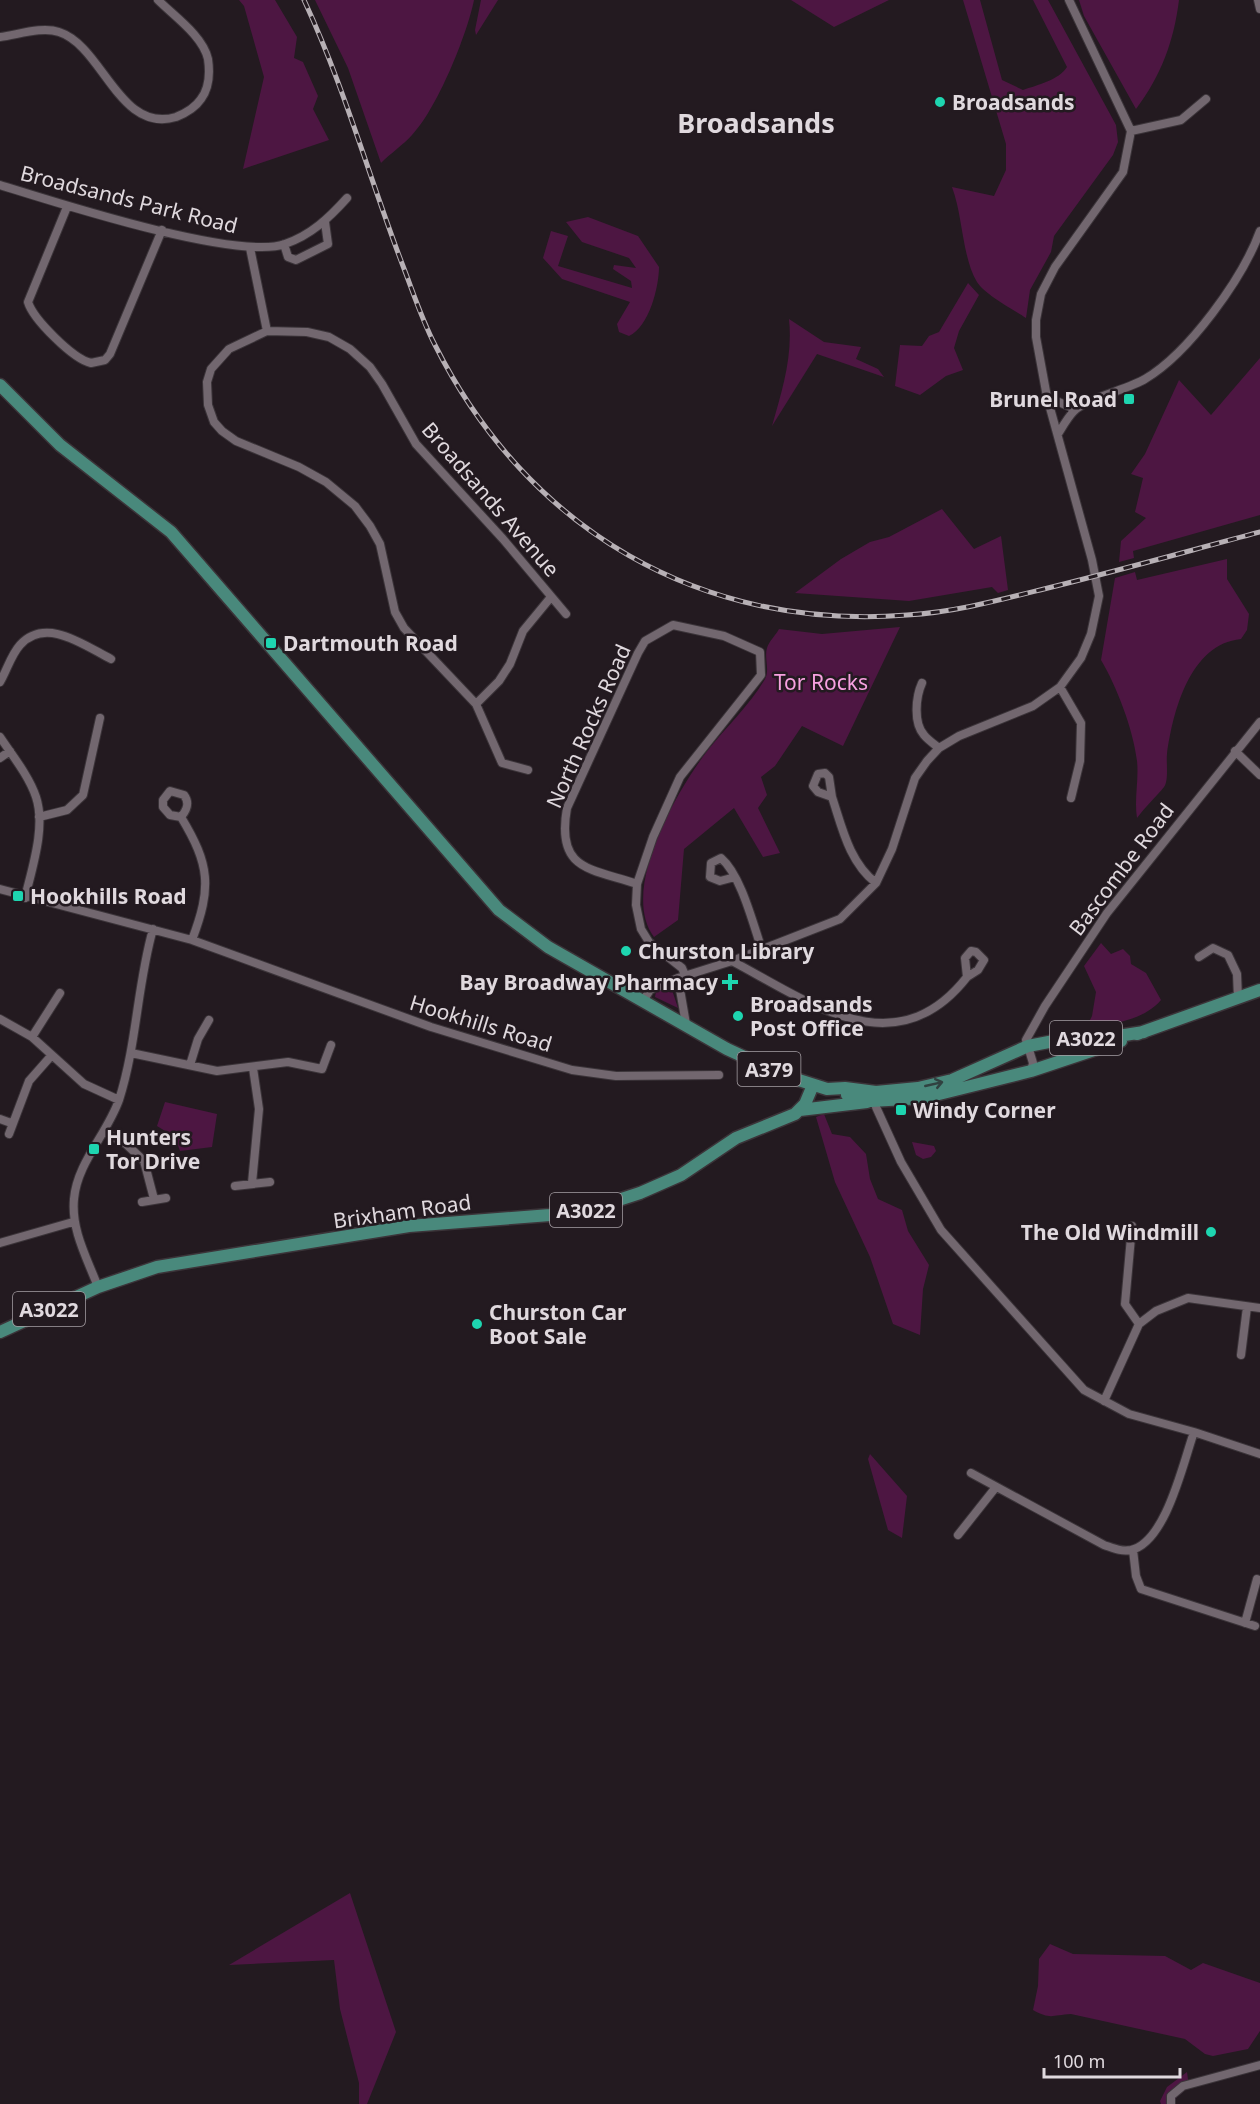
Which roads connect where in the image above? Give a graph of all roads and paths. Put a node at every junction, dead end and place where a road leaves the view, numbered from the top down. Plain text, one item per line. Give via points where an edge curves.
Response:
1 (158, 0) edge
2 (1069, 0) edge
3 (1258, 0) edge
4 (1260, 9) edge
5 (0, 38) edge
6 (1206, 99) dead end
7 (1131, 132) junction
8 (0, 185) edge
9 (347, 198) dead end
10 (67, 207) junction
11 (325, 222) junction
12 (162, 230) junction
13 (1260, 231) edge
14 (284, 244) junction
15 (250, 248) junction
16 (267, 331) junction
17 (0, 385) edge
18 (1047, 398) junction
19 (1075, 409) junction
20 (1058, 434) junction
21 (551, 597) junction
22 (566, 614) dead end
23 (111, 659) dead end
24 (0, 682) edge
25 (922, 683) dead end
26 (1060, 687) junction
27 (476, 704) junction
28 (100, 718) dead end
29 (1260, 722) edge
30 (0, 737) edge
31 (939, 748) junction
32 (10, 751) junction
33 (1235, 751) junction
34 (0, 758) edge
35 (528, 770) dead end
36 (1260, 775) edge
37 (832, 797) dead end
38 (1071, 798) dead end
39 (39, 816) junction
40 (181, 817) dead end
41 (735, 877) dead end
42 (876, 882) junction
43 (637, 884) junction
44 (0, 890) edge
45 (25, 898) junction
46 (153, 929) junction
47 (192, 940) junction
48 (762, 950) junction
49 (1199, 957) dead end
50 (732, 961) junction
51 (682, 977) junction
52 (967, 977) dead end
53 (1260, 990) edge
54 (60, 993) dead end
55 (1238, 998) junction
56 (643, 1001) junction
57 (0, 1018) edge
58 (209, 1020) dead end
59 (686, 1024) junction
60 (1144, 1032) junction
61 (32, 1037) junction
62 (331, 1045) dead end
63 (1028, 1046) junction
64 (131, 1053) junction
65 (51, 1056) junction
66 (190, 1065) junction
67 (253, 1068) junction
68 (322, 1069) junction
69 (1031, 1071) junction
70 (719, 1075) dead end
71 (319, 1080) dead end
72 (813, 1085) junction
73 (874, 1098) junction
74 (119, 1100) junction
75 (800, 1110) junction
76 (0, 1119) edge
77 (11, 1123) junction
78 (104, 1132) junction
79 (9, 1134) dead end
80 (270, 1182) dead end
81 (252, 1183) junction
82 (235, 1186) dead end
83 (166, 1198) dead end
84 (154, 1199) junction
85 (142, 1202) dead end
86 (73, 1222) junction
87 (1132, 1226) dead end
88 (0, 1243) edge
89 (98, 1287) junction
90 (1247, 1307) junction
91 (1260, 1308) edge
92 (1139, 1324) junction
93 (0, 1332) edge
94 (1241, 1355) dead end
95 (1104, 1401) junction
96 (1194, 1432) junction
97 (1260, 1454) edge
98 (971, 1473) dead end
99 (996, 1487) junction
100 (958, 1535) dead end
101 (1133, 1550) junction
102 (1257, 1579) dead end
103 (1245, 1623) junction
104 (1255, 1626) dead end
105 (1260, 2065) edge
106 (1170, 2103) edge

1 - 5 street via 201,43 210,75 202,98 184,114 171,118 141,113 79,43 59,32 43,30
2 - 7 street
3 - 4 street
6 - 7 street via 1180,120
7 - 18 street via 1123,172 1055,267 1041,294 1035,337
8 - 10 street, Broadsands Park Road
9 - 11 street
10 - 12 street, Broadsands Park Road
10 - 12 street via 28,302 37,319 91,363 105,360 110,354
11 - 14 street, Broadsands Park Road
11 - 14 street via 328,244 315,251 296,260 288,256
12 - 15 street, Broadsands Park Road
13 - 19 street via 1252,254 1225,296 1173,357 1145,379
14 - 15 street, Broadsands Park Road
15 - 16 street
16 - 21 street, Broadsands Avenue via 329,337 360,356 382,384 416,444
16 - 27 street, Broadsands Avenue via 229,349 211,369 207,394 214,422 236,441 326,482 355,506 380,544 395,612 404,628
17 - 56 main road, A379 via 60,445 171,532 499,910 548,946
18 - 19 street
18 - 20 street
19 - 20 street
20 - 26 street via 1099,596 1082,658
21 - 22 street, Broadsands Avenue
21 - 27 street, Broadsands Avenue via 523,631 499,681
23 - 24 street via 52,631 37,633 20,645
25 - 31 street via 917,693 922,734
26 - 31 street via 1033,706 975,728
26 - 38 street via 1081,723 1080,761
27 - 35 street, Broadsands Avenue via 502,763
28 - 39 street via 83,795 67,810
29 - 33 street, Bascombe Road
30 - 32 street
31 - 42 street via 915,778 892,849
32 - 34 street
32 - 39 street via 36,797
33 - 36 street
33 - 63 street, Bascombe Road via 1107,913 1028,1033
37 - 42 street via 849,847 865,874
39 - 45 street
40 - 47 street via 201,855 207,890
41 - 48 street
42 - 48 street via 840,920
43 - 43 street, North Rocks Road via 578,865 567,848 563,830 567,808 645,641 673,625 724,636 760,652 761,675 680,777
43 - 51 street, North Rocks Road via 641,929 649,942 682,968
44 - 45 street, Hookhills Road
45 - 46 street, Hookhills Road
46 - 47 street, Hookhills Road
46 - 64 street via 144,962
47 - 70 street, Hookhills Road via 431,1027 572,1070 616,1076
48 - 50 street
49 - 55 street via 1213,948 1228,955 1237,974
50 - 51 street
50 - 52 street via 824,1011 861,1023 903,1020 925,1012 955,993
51 - 56 street via 650,990
51 - 59 street
53 - 55 main road, A3022
54 - 61 street
55 - 60 main road, A3022
56 - 59 main road, A379
57 - 61 street
58 - 66 street
59 - 72 main road, A379 via 761,1066
60 - 63 main road, A3022
60 - 69 main road, A3022
61 - 65 street
62 - 68 street
63 - 69 street
73 -> 63 main road, A3022 via 952,1080
64 - 66 street
64 - 74 street
65 - 74 street via 84,1084
65 - 77 street via 29,1081
66 - 67 street via 217,1071
67 - 68 street via 288,1062
67 - 81 street via 259,1109
68 - 71 street
69 - 73 main road, A3022 via 923,1098
72 - 73 main road
72 - 75 main road
73 - 75 main road, Brixham Road / A3022
73 - 95 street via 901,1162 941,1230 1084,1390
74 - 78 street
75 - 89 main road, Brixham Road / A3022 via 736,1138 681,1175 597,1207 550,1215 410,1226 186,1261
76 - 77 street
77 - 79 street
78 - 84 street via 126,1144 144,1161
78 - 86 street via 78,1179
80 - 81 street
81 - 82 street
83 - 84 street
84 - 85 street
86 - 88 street
86 - 89 street
87 - 92 street via 1125,1304
89 - 93 main road, Brixham Road / A3022
90 - 91 street
90 - 92 street via 1188,1298 1156,1311
90 - 94 street
92 - 95 street
95 - 96 street via 1129,1414
96 - 97 street
96 - 101 street via 1162,1524
98 - 99 street
99 - 100 street
99 - 101 street via 1104,1545 1121,1551
101 - 103 street via 1142,1589
102 - 103 street
103 - 104 street
105 - 106 street via 1183,2086 1176,2090

